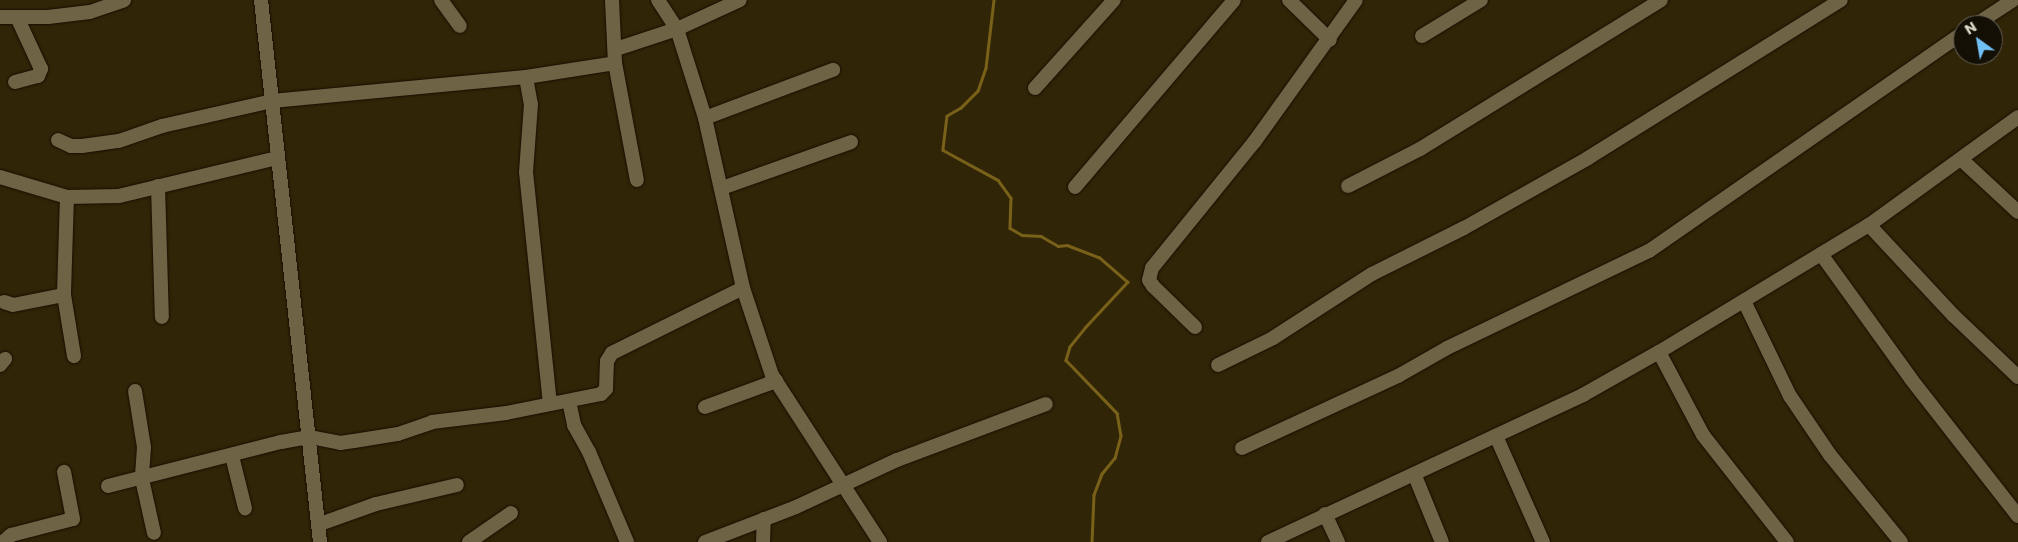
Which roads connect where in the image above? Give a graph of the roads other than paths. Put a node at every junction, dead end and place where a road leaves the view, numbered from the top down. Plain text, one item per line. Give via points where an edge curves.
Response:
1 (124, 0) edge
2 (261, 0) edge
3 (441, 0) edge
4 (612, 0) edge
5 (658, 0) edge
6 (740, 0) edge
7 (1114, 0) edge
8 (1234, 0) edge
9 (1289, 0) edge
10 (1356, 0) edge
11 (1481, 0) edge
12 (1661, 0) edge
13 (1841, 0) edge
14 (2013, 0) edge
15 (1990, 15) edge
16 (0, 17) edge
17 (16, 17) junction
18 (460, 26) dead end
19 (677, 29) junction
20 (1422, 36) dead end
21 (1330, 40) junction
22 (1953, 40) edge
23 (615, 56) junction
24 (833, 70) dead end
25 (526, 77) junction
26 (15, 82) dead end
27 (1035, 88) dead end
28 (272, 101) junction
29 (2018, 117) edge
30 (705, 118) junction
31 (58, 140) dead end
32 (851, 142) dead end
33 (277, 158) junction
34 (1962, 160) junction
35 (0, 176) edge
36 (637, 180) dead end
37 (158, 186) junction
38 (1348, 186) dead end
39 (1075, 187) dead end
40 (722, 188) junction
41 (66, 197) junction
42 (2018, 212) edge
43 (1869, 225) junction
44 (1821, 254) junction
45 (743, 288) junction
46 (64, 296) junction
47 (1744, 301) junction
48 (4, 302) dead end
49 (162, 317) dead end
50 (1195, 327) dead end
51 (1659, 352) junction
52 (74, 356) dead end
53 (1218, 365) dead end
54 (2018, 378) edge
55 (776, 381) junction
56 (135, 391) dead end
57 (568, 401) junction
58 (550, 404) junction
59 (1046, 404) dead end
60 (704, 407) dead end
61 (1496, 436) junction
62 (310, 437) junction
63 (1242, 448) dead end
64 (232, 456) junction
65 (64, 472) dead end
66 (1415, 476) junction
67 (142, 479) junction
68 (457, 485) dead end
69 (843, 485) junction
70 (108, 486) dead end
71 (245, 508) dead end
72 (511, 513) dead end
73 (1325, 514) junction
74 (2018, 516) edge
75 (764, 519) junction
76 (320, 524) junction
77 (154, 534) dead end
78 (3, 542) edge
79 (320, 542) edge
80 (468, 542) edge
81 (627, 542) edge
82 (705, 542) edge
83 (763, 542) edge
84 (880, 542) edge
85 (1268, 542) edge
86 (1338, 542) edge
87 (1442, 542) edge
88 (1543, 542) edge
89 (1786, 542) edge
90 (1901, 542) edge

1 - 17 street via 90,12
2 - 28 street
3 - 18 street
4 - 23 street
5 - 19 street
6 - 19 street
7 - 27 street
8 - 39 street
9 - 21 street
10 - 21 street
11 - 20 street
12 - 38 street via 1420,149
13 - 53 street via 1588,158 1464,228 1372,274 1273,338
14 - 15 street
16 - 17 street
17 - 26 street via 41,69 38,76
19 - 23 street
19 - 30 street
21 - 50 street via 1255,141 1152,268 1149,280 1152,286
22 - 63 street via 1648,250 1447,348 1398,376
23 - 25 street
23 - 36 street
24 - 30 street
25 - 28 street
25 - 58 street via 531,104 526,172
28 - 31 street via 162,126 119,141 71,146
28 - 33 street
29 - 34 street
30 - 40 street
32 - 40 street
33 - 37 street
33 - 62 street
34 - 42 street
34 - 43 street
35 - 41 street
37 - 41 street via 119,196
37 - 49 street
40 - 45 street
41 - 46 street
43 - 44 street
43 - 54 street via 1953,315
44 - 47 street
44 - 74 street via 1911,379
45 - 55 street
45 - 57 street via 612,353 607,361 604,392
46 - 48 street via 13,305
46 - 52 street
47 - 51 street
47 - 90 street via 1790,396 1830,455
51 - 61 street via 1583,395
51 - 89 street via 1703,435
55 - 60 street
55 - 69 street
56 - 67 street via 144,447
57 - 58 street
57 - 81 street via 577,431
58 - 62 street via 432,422 398,434 340,443
59 - 69 street via 897,460
61 - 66 street
61 - 88 street
62 - 64 street
62 - 76 street
64 - 67 street
64 - 71 street
65 - 78 street via 73,519 11,535
66 - 73 street
66 - 87 street
67 - 70 street
67 - 77 street
68 - 76 street via 376,504
69 - 75 street
69 - 84 street
72 - 80 street
73 - 85 street
73 - 86 street
75 - 82 street
75 - 83 street
76 - 79 street

